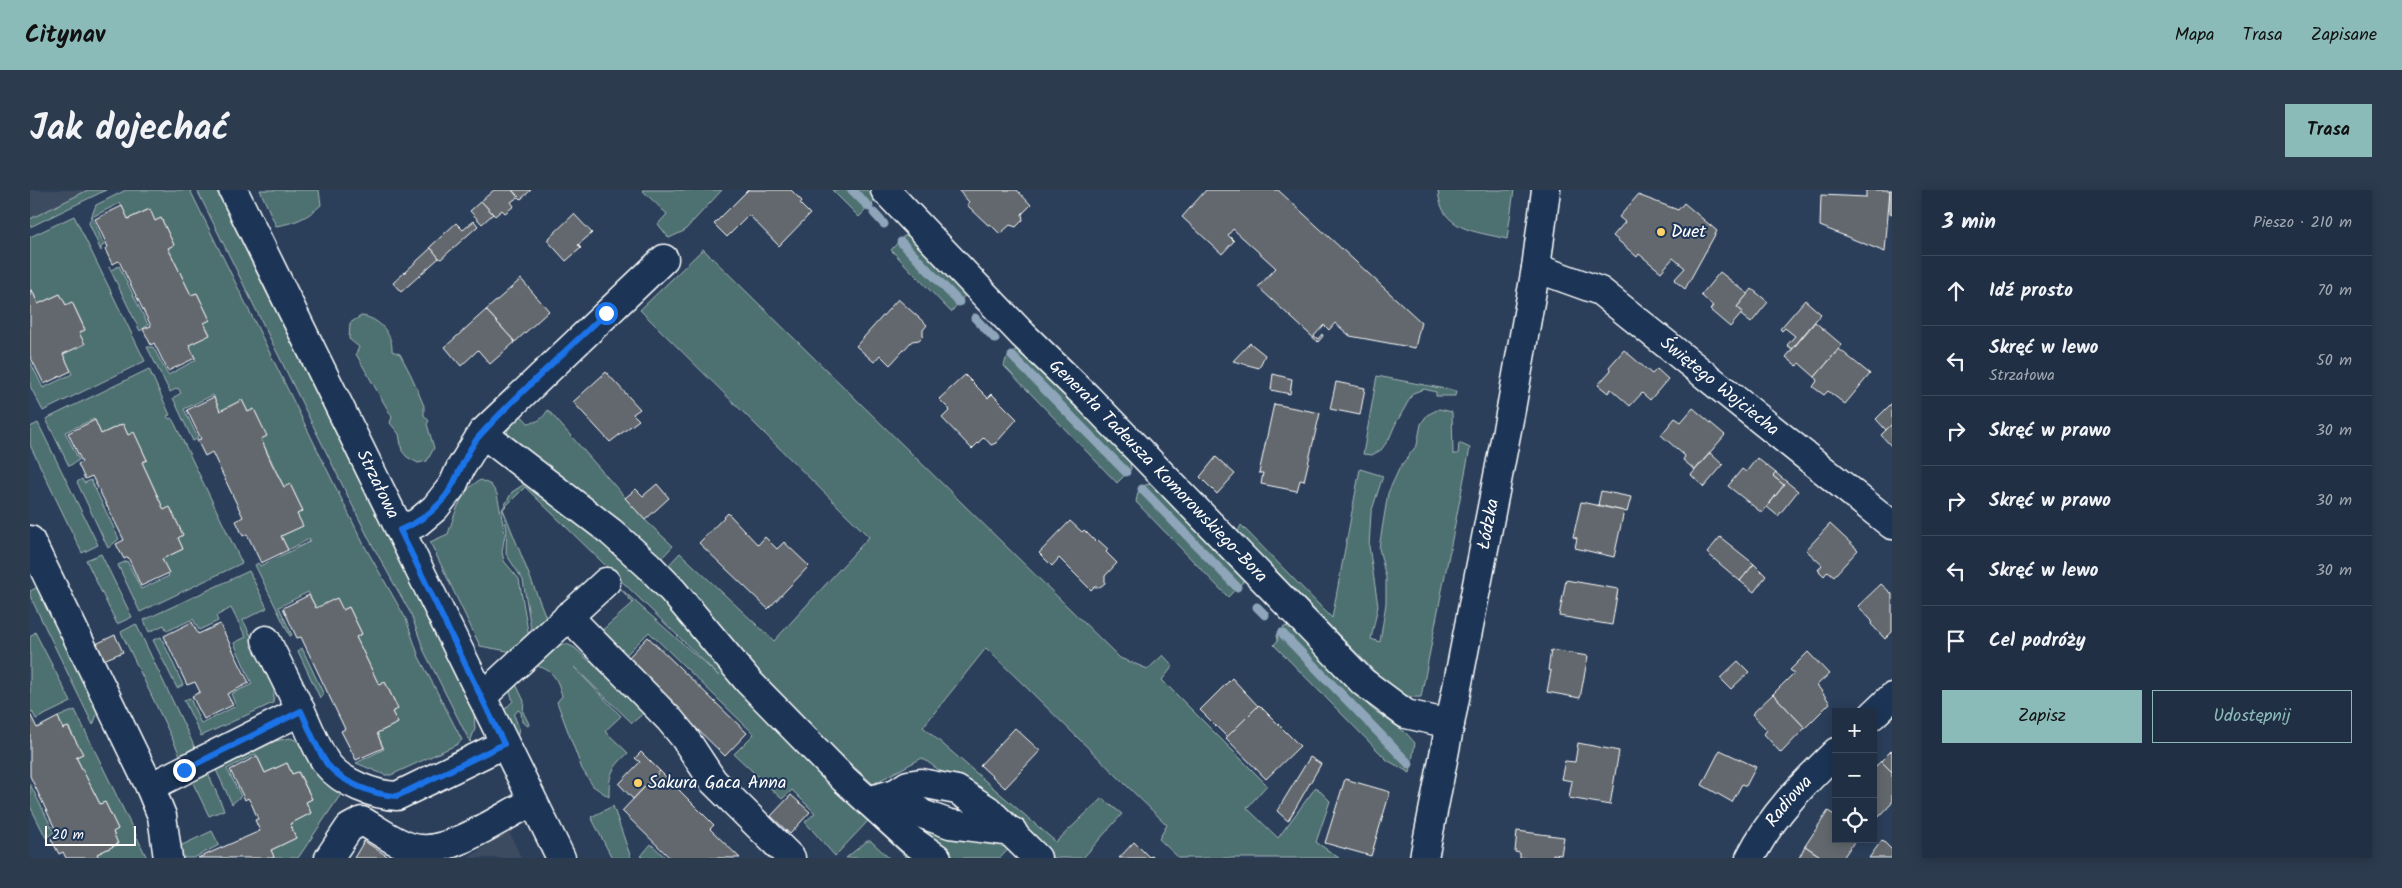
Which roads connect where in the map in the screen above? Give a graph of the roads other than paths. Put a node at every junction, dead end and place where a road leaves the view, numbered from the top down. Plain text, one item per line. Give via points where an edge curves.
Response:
1 (233, 190) edge
2 (885, 190) edge
3 (1546, 190) edge
4 (664, 259) dead end
5 (1536, 268) junction
6 (482, 433) junction
7 (1892, 525) edge
8 (400, 530) junction
9 (30, 540) edge
10 (606, 582) dead end
11 (568, 616) junction
12 (266, 640) dead end
13 (482, 697) junction
14 (1892, 697) edge
15 (301, 711) junction
16 (1877, 711) edge
17 (1450, 724) junction
18 (504, 744) junction
19 (1835, 753) edge
20 (150, 787) junction
21 (868, 801) junction
22 (532, 802) junction
23 (168, 858) edge
24 (329, 858) edge
25 (561, 858) edge
26 (791, 858) edge
27 (937, 858) edge
28 (1037, 858) edge
29 (1424, 858) edge
30 (1750, 858) edge

1 - 8 street, Strzałowa
2 - 17 street, Generała Tadeusza Komorowskiego-Bora via 1022,335 1363,682 1406,714
3 - 5 street, Łódzka
4 - 6 street
5 - 7 street, Świętego Wojciecha via 1600,291
5 - 17 street, Łódzka
6 - 8 street via 446,496 417,523
6 - 21 street via 603,526 648,565 749,682
8 - 13 street, Strzałowa
9 - 20 street
10 - 11 street
11 - 13 street
11 - 26 street via 684,736 713,781
12 - 15 street
13 - 18 street, Strzałowa
14 - 16 street
15 - 18 street via 328,766 347,780 384,796 397,796
15 - 20 street
17 - 29 street, Łódzka
18 - 22 street, Strzałowa
19 - 30 street, Radiowa via 1788,800 1764,831
20 - 23 street via 162,816
21 - 27 street via 910,840
21 - 28 street via 921,783 957,790 988,810
22 - 24 street via 457,842 428,849 407,846 362,821 349,828
22 - 25 street, Strzałowa

